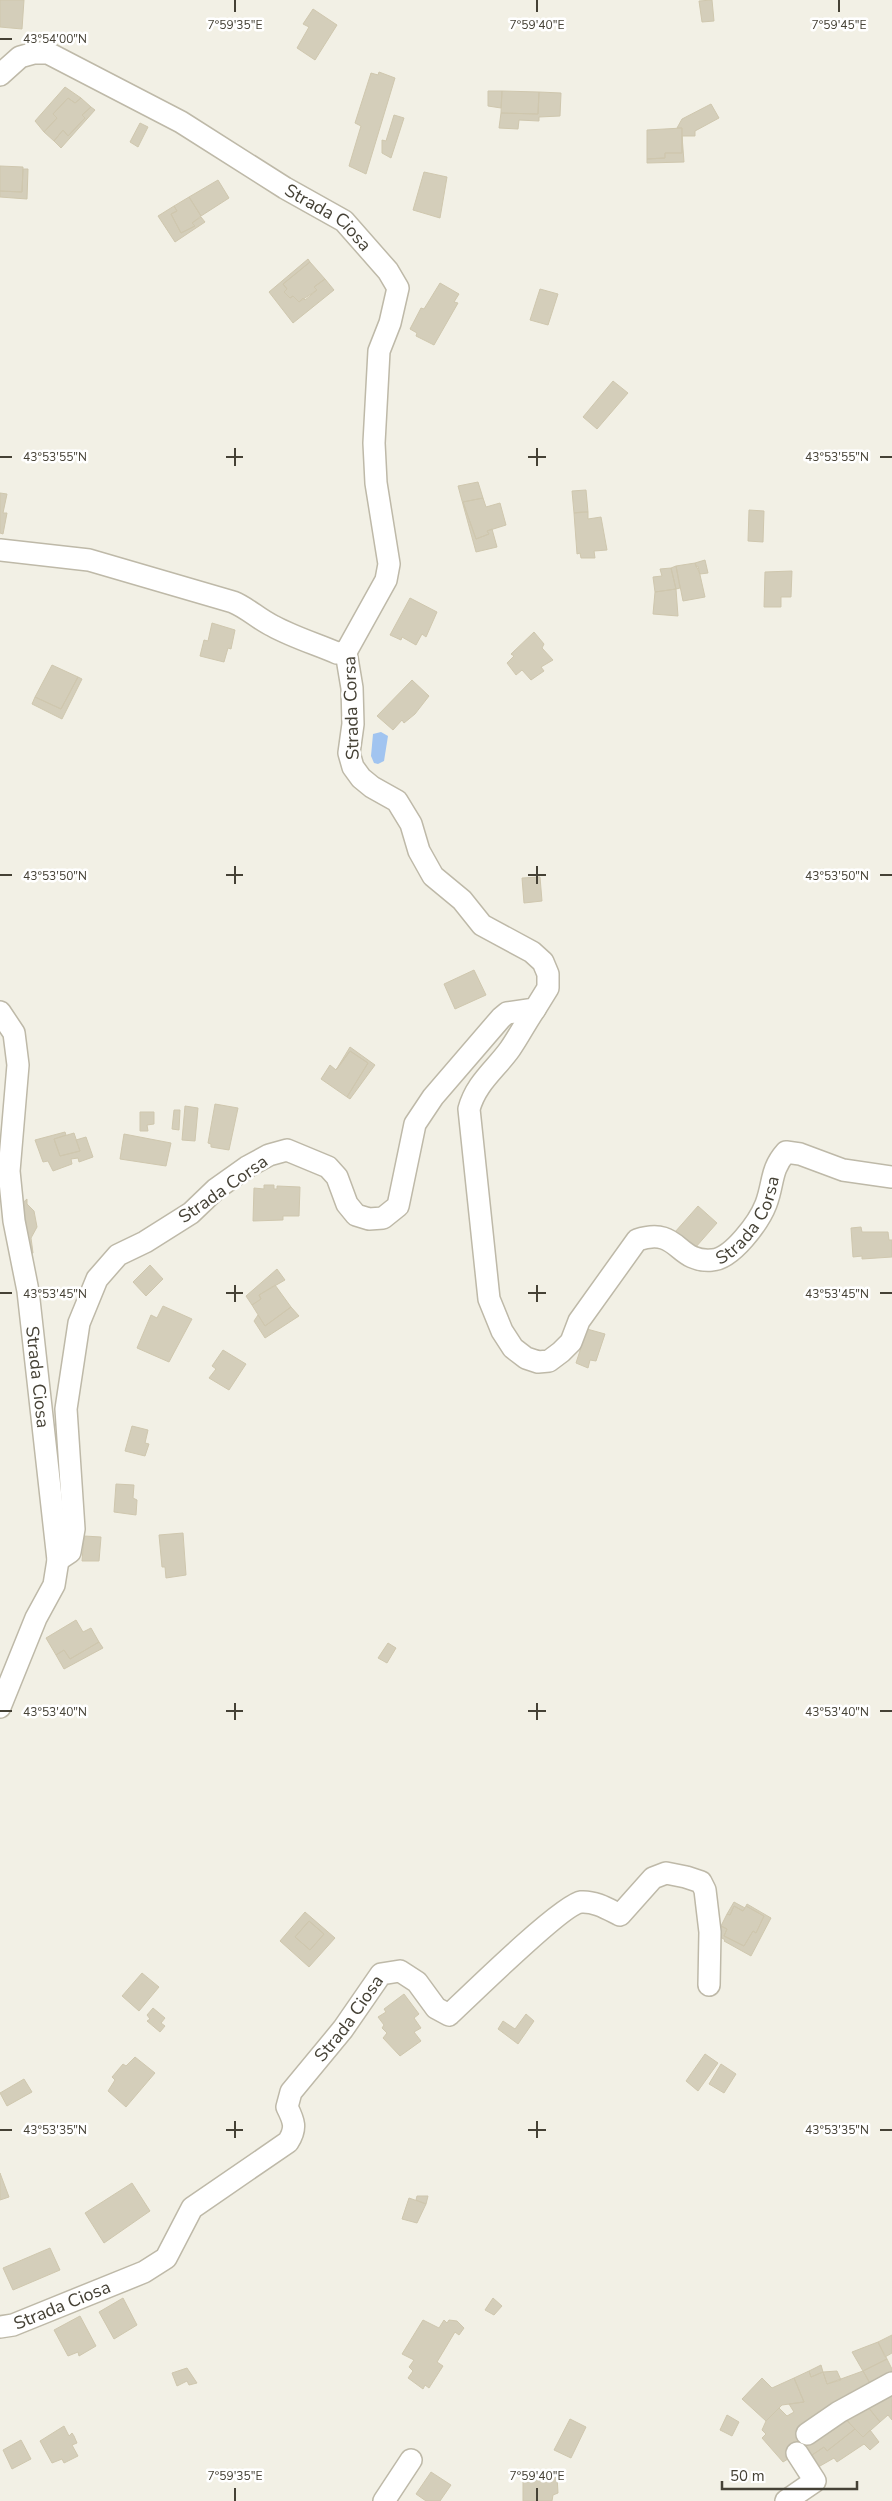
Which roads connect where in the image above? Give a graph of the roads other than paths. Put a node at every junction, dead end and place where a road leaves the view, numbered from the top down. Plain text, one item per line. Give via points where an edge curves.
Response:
1 (0, 75) edge
2 (0, 550) edge
3 (389, 564) joint
4 (346, 652) junction
5 (535, 1009) junction
6 (0, 1012) edge
7 (892, 1178) edge
8 (58, 1560) junction
9 (0, 1707) edge
10 (709, 1985) dead end
11 (0, 2327) edge
12 (892, 2383) edge
13 (808, 2434) dead end
14 (797, 2453) dead end
15 (412, 2460) dead end
16 (384, 2501) edge
17 (786, 2501) edge

1 - 3 street, Strada Ciosa via 20,57 48,53 181,122 344,221 388,271 398,288 379,351 374,443 376,483
2 - 4 street via 89,560 233,602 284,632 337,653
3 - 4 street, Strada Corsa via 386,580
4 - 5 street, Strada Corsa via 352,688 353,724 349,753 353,768 372,787 397,801 411,824 419,851 433,876 462,900 482,925 532,952 542,962 548,974 548,988
5 - 7 street, Strada Corsa via 510,1049 476,1088 468,1109 489,1298 502,1331 513,1348 526,1358 549,1362 571,1342 579,1321 637,1240 664,1236 698,1261 718,1260 733,1250 753,1228 766,1205 776,1163 786,1152 843,1170
5 - 8 street, Strada Corsa via 507,1013 501,1018 433,1097 415,1124 398,1206 383,1218 369,1219 356,1214 347,1204 337,1177 328,1167 287,1150 247,1167 190,1213 118,1255 97,1279 80,1323 66,1409 74,1529 70,1552
6 - 8 street, Strada Ciosa via 14,1033 18,1065 9,1171 14,1221 28,1291
8 - 9 street, Strada Ciosa via 54,1584 36,1618
10 - 11 street, Strada Ciosa via 710,1932 705,1890 701,1882 666,1873 653,1878 620,1915 588,1902 578,1902 568,1908 449,2015 436,2008 417,1982 400,1971 381,1974 343,2030 291,2092 287,2108 295,2122 294,2133 288,2142 192,2208 166,2258 144,2272 13,2325
12 - 13 street
14 - 17 street via 815,2481
15 - 16 street

